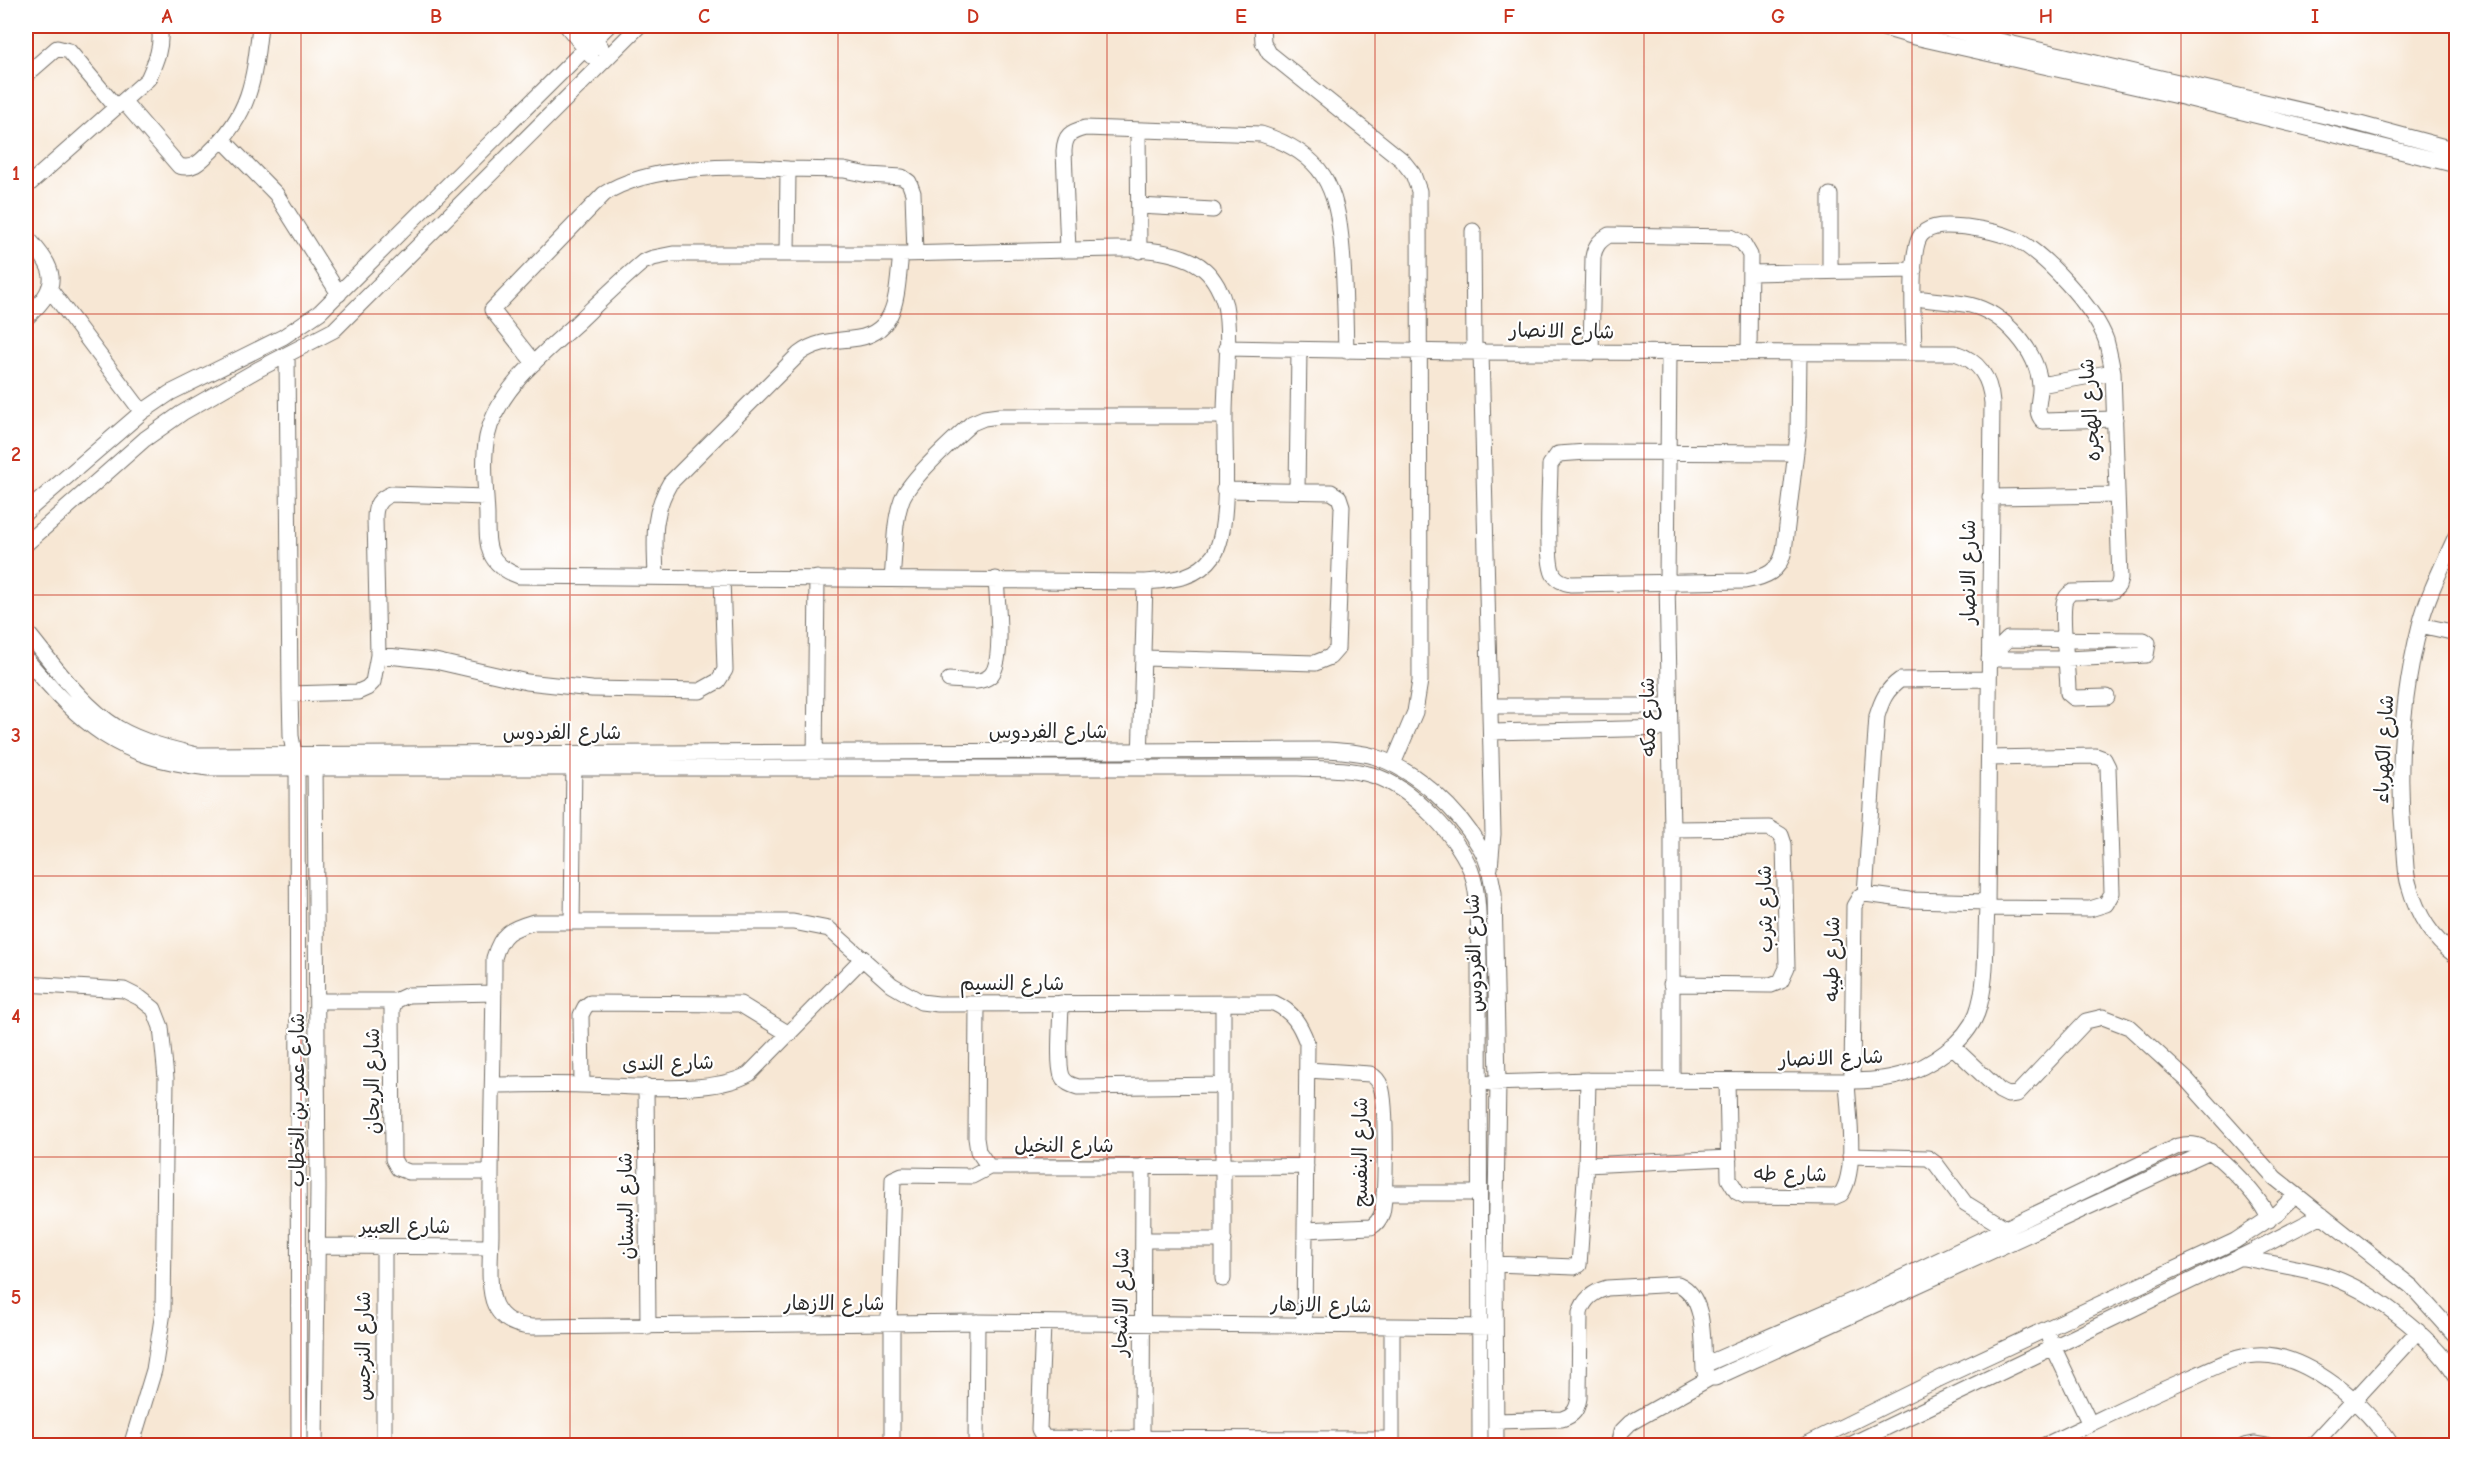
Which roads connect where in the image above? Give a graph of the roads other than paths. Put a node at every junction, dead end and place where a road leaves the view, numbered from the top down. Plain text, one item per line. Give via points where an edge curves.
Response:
1 (159, 26) edge
2 (260, 26) edge
3 (567, 26) edge
4 (583, 26) edge
5 (608, 26) edge
6 (639, 26) edge
7 (1262, 26) edge
8 (1877, 26) edge
9 (1935, 26) edge
10 (590, 44) junction
11 (604, 61) junction
12 (26, 75) edge
13 (120, 104) junction
14 (1138, 130) junction
15 (223, 140) junction
16 (2457, 150) edge
17 (2435, 151) junction
18 (2457, 165) edge
19 (788, 169) junction
20 (26, 187) edge
21 (1830, 195) dead end
22 (1139, 206) junction
23 (1213, 210) dead end
24 (1473, 231) dead end
25 (26, 236) edge
26 (1068, 250) junction
27 (1139, 251) junction
28 (787, 254) junction
29 (908, 254) junction
30 (1914, 270) junction
31 (1830, 271) junction
32 (1750, 273) junction
33 (50, 288) junction
34 (339, 294) junction
35 (1923, 299) dead end
36 (26, 318) edge
37 (1226, 348) junction
38 (1299, 350) junction
39 (1346, 351) junction
40 (1478, 351) junction
41 (1420, 352) junction
42 (1669, 352) junction
43 (1914, 352) junction
44 (1591, 353) junction
45 (1749, 353) junction
46 (1799, 353) junction
47 (287, 355) junction
48 (534, 363) junction
49 (2113, 372) junction
50 (2040, 385) junction
51 (142, 412) junction
52 (1225, 416) junction
53 (2115, 419) junction
54 (1670, 453) junction
55 (1795, 453) junction
56 (1224, 490) junction
57 (1297, 490) junction
58 (2115, 495) junction
59 (486, 497) junction
60 (1990, 497) junction
61 (26, 512) edge
62 (2457, 536) edge
63 (26, 544) edge
64 (656, 576) junction
65 (722, 578) junction
66 (817, 578) junction
67 (892, 579) junction
68 (996, 579) junction
69 (1145, 582) junction
70 (1667, 583) junction
71 (2420, 625) junction
72 (26, 631) edge
73 (2457, 633) edge
74 (2065, 640) junction
75 (378, 654) junction
76 (1144, 658) junction
77 (26, 659) edge
78 (1993, 659) junction
79 (2067, 659) junction
80 (1989, 679) junction
81 (949, 680) dead end
82 (290, 694) junction
83 (2107, 697) dead end
84 (1491, 706) junction
85 (1668, 706) junction
86 (1668, 728) junction
87 (1491, 732) junction
88 (1140, 751) junction
89 (1989, 758) junction
90 (815, 760) junction
91 (574, 761) junction
92 (296, 762) junction
93 (315, 762) junction
94 (1393, 764) junction
95 (1140, 767) junction
96 (1672, 829) junction
97 (1490, 871) junction
98 (1865, 894) junction
99 (1987, 905) junction
100 (572, 922) junction
101 (2457, 956) edge
102 (863, 958) junction
103 (26, 984) edge
104 (1671, 984) junction
105 (494, 993) junction
106 (317, 1001) junction
107 (395, 1001) junction
108 (1061, 1003) junction
109 (1223, 1003) junction
110 (977, 1004) junction
111 (789, 1034) junction
112 (1952, 1046) junction
113 (1308, 1070) junction
114 (1588, 1080) junction
115 (1672, 1080) junction
116 (1727, 1081) junction
117 (1850, 1081) junction
118 (1498, 1082) junction
119 (1478, 1083) junction
120 (582, 1084) junction
121 (494, 1085) junction
122 (1222, 1085) junction
123 (646, 1086) junction
124 (318, 1130) junction
125 (299, 1131) junction
126 (2210, 1151) junction
127 (1850, 1156) junction
128 (1729, 1158) junction
129 (1586, 1165) junction
130 (1143, 1166) junction
131 (1223, 1166) junction
132 (1306, 1166) junction
133 (989, 1167) junction
134 (491, 1172) junction
135 (1384, 1193) junction
136 (1479, 1193) junction
137 (2296, 1195) junction
138 (2322, 1215) junction
139 (2269, 1220) junction
140 (2004, 1227) junction
141 (1305, 1230) junction
142 (1143, 1240) junction
143 (1224, 1240) junction
144 (318, 1246) junction
145 (384, 1247) junction
146 (491, 1247) junction
147 (2239, 1257) junction
148 (1495, 1263) junction
149 (1223, 1279) dead end
150 (2100, 1306) junction
151 (2106, 1321) junction
152 (977, 1322) junction
153 (890, 1324) junction
154 (1043, 1324) junction
155 (1141, 1324) junction
156 (1304, 1324) junction
157 (648, 1327) junction
158 (1392, 1327) junction
159 (1487, 1327) junction
160 (2045, 1330) junction
161 (2418, 1330) junction
162 (2457, 1336) edge
163 (2053, 1346) junction
164 (1707, 1374) junction
165 (2457, 1375) edge
166 (2354, 1399) junction
167 (1496, 1421) junction
168 (2090, 1424) junction
169 (1142, 1439) junction
170 (1392, 1442) edge
171 (130, 1446) edge
172 (299, 1446) edge
173 (315, 1446) edge
174 (384, 1446) edge
175 (892, 1446) edge
176 (976, 1446) edge
177 (1480, 1446) edge
178 (1496, 1446) edge
179 (1618, 1446) edge
180 (1803, 1446) edge
181 (1848, 1446) edge
182 (2043, 1446) edge
183 (2244, 1446) edge
184 (2266, 1446) edge
185 (2312, 1446) edge
186 (2392, 1446) edge

1 - 13 street via 157,60 148,79
2 - 15 street via 255,76 243,111
3 - 10 street
4 - 10 street
5 - 10 street
6 - 11 street
7 - 41 street via 1263,42 1274,58 1402,160 1413,174 1420,200
8 - 17 street
9 - 17 street via 2360,124
10 - 11 street
10 - 34 street
11 - 47 street via 334,330
12 - 13 street via 57,48 64,48
13 - 15 street via 179,166 199,164
13 - 20 street
14 - 22 street
14 - 26 street via 1085,128 1068,135 1064,151
14 - 39 street via 1261,134 1297,149 1312,162 1334,194 1339,213
15 - 34 street via 276,194
16 - 17 street
17 - 18 street
19 - 28 street
19 - 29 street via 902,177 909,182 912,193
19 - 48 street via 741,166 667,173 619,184 604,194 492,310
21 - 31 street
22 - 23 street
22 - 27 street
24 - 40 street
25 - 33 street via 47,259 52,275
26 - 27 street
26 - 29 street
27 - 37 street via 1167,252 1190,259 1206,270 1225,306
28 - 29 street
28 - 48 street via 673,254 653,258 626,276
29 - 64 street via 885,326 874,334 821,343 799,354 670,483 659,501 656,517
30 - 31 street
30 - 43 street, شارع الهجره
30 - 49 street, شارع الهجره via 1917,243 1931,228 1968,228 2014,239 2057,271 2096,320
31 - 32 street
32 - 44 street via 1750,255 1743,243 1731,237 1609,235 1594,249
32 - 45 street
33 - 36 street
33 - 51 street
34 - 51 street via 283,337 170,393
35 - 50 street via 1972,306 2000,319 2025,346
37 - 38 street, شارع الانصار
37 - 52 street
38 - 39 street, شارع الانصار
38 - 57 street
39 - 41 street, شارع الانصار
40 - 41 street, شارع الانصار
40 - 44 street, شارع الانصار
40 - 84 street
41 - 94 street via 1420,681 1415,712
42 - 44 street, شارع الانصار
42 - 45 street, شارع الانصار
42 - 54 street, شارع مكه
43 - 46 street, شارع الانصار
43 - 60 street, شارع الانصار via 1965,356 1988,379 1992,403
45 - 46 street, شارع الانصار
46 - 55 street
47 - 63 street via 182,413 145,439
47 - 82 street, شارع عمر بن الخطاب
48 - 59 street via 496,413 485,456
49 - 50 street
49 - 53 street, شارع الهجره
50 - 53 street via 2038,412 2043,421
51 - 61 street
52 - 56 street
52 - 67 street via 999,416 972,423 903,496
53 - 58 street, شارع الهجره
54 - 55 street
54 - 70 street, شارع مكه
54 - 70 street via 1565,452 1558,454 1550,465 1550,556 1554,575 1571,584
55 - 70 street via 1785,551 1771,574 1745,581
56 - 57 street
56 - 69 street via 1221,536 1204,567 1189,576
57 - 76 street via 1331,492 1338,496 1342,506 1338,638 1337,649 1330,657 1315,663
58 - 60 street
58 - 74 street, شارع الهجره via 2118,586 2108,593 2067,595
59 - 64 street via 491,557 510,573
59 - 75 street via 391,494 379,501 375,508
60 - 78 street, شارع الانصار
62 - 71 street, شارع الكهرباء
64 - 65 street
65 - 66 street
65 - 75 street via 725,670 718,681 700,691 592,689 526,682 435,661
66 - 67 street
66 - 90 street
67 - 68 street
68 - 69 street
68 - 81 street via 998,657 994,670 990,677 980,681
69 - 76 street
70 - 85 street, شارع مكه
71 - 73 street
71 - 101 street, شارع الكهرباء via 2403,744 2402,821 2408,884 2434,938
72 - 92 street, شارع الفردوس via 87,704 120,729 197,755
74 - 78 street via 2008,639
74 - 79 street
74 - 79 street via 2148,643 2146,655
75 - 82 street via 376,675 368,688 348,693
76 - 88 street
77 - 92 street, شارع الفردوس via 98,733 142,754 208,768
78 - 79 street
78 - 80 street, شارع الانصار
79 - 83 street via 2068,693 2074,698
80 - 89 street, شارع الانصار
80 - 98 street via 1900,680 1882,699 1877,716
82 - 92 street, شارع عمر بن الخطاب
84 - 85 street
84 - 87 street
85 - 86 street, شارع مكه
86 - 87 street
86 - 96 street, شارع مكه
87 - 97 street
88 - 90 street, شارع الفردوس
88 - 94 street, شارع الفردوس via 1327,750 1372,756
88 - 95 street
89 - 99 street, شارع الانصار
89 - 99 street via 2104,759 2108,767 2112,893 2106,904 2098,908
90 - 91 street, شارع الفردوس
90 - 95 street, شارع الفردوس via 1064,770
91 - 93 street, شارع الفردوس
91 - 100 street
92 - 93 street, شارع الفردوس
92 - 125 street, شارع عمر بن الخطاب
93 - 106 street, شارع عمر بن الخطاب
94 - 97 street, شارع الفردوس via 1450,810 1481,849
95 - 119 street, شارع الفردوس via 1356,772 1389,782 1428,812 1461,850 1474,880 1478,909
96 - 104 street, شارع مكه
96 - 104 street, شارع يثرب via 1769,828 1781,835 1787,968 1781,981 1771,985
97 - 118 street, شارع الفردوس via 1496,919
98 - 99 street
98 - 117 street, شارع طيبه via 1854,906
99 - 112 street, شارع الانصار via 1983,991 1977,1014
100 - 102 street, شارع النسيم via 793,922 829,929
100 - 105 street, شارع النسيم via 534,922 504,936 495,958
102 - 110 street, شارع النسيم via 892,985 921,1002
102 - 111 street, شارع الندى
103 - 171 street via 124,990 154,1009 161,1027 166,1078 163,1312 154,1370
104 - 115 street, شارع مكه
105 - 107 street, شارع الريحان via 408,995
105 - 121 street, شارع الازهار
106 - 107 street
106 - 124 street, شارع عمر بن الخطاب
107 - 134 street, شارع الريحان via 393,1159 398,1168 409,1172
108 - 109 street, شارع النسيم
108 - 110 street, شارع النسيم
108 - 122 street via 1061,1070 1071,1085
109 - 113 street, شارع النسيم via 1261,1002 1286,1009 1302,1028
109 - 122 street
110 - 133 street, شارع النخيل via 976,1138 978,1151
111 - 120 street via 740,1004 590,1003 581,1015
111 - 123 street, شارع الندى via 749,1074 736,1081
112 - 117 street, شارع الانصار via 1902,1075
112 - 137 street via 2000,1091 2013,1095 2086,1021 2103,1017 2114,1020 2129,1027 2169,1061 2270,1172
113 - 132 street, شارع النسيم
113 - 135 street, شارع البنفسج via 1376,1077 1383,1100
114 - 115 street, شارع الانصار
114 - 118 street, شارع الانصار
114 - 129 street
115 - 116 street, شارع الانصار
116 - 117 street, شارع الانصار
116 - 128 street, شارع طه
117 - 127 street, شارع طه
118 - 119 street, شارع الانصار
118 - 148 street, شارع الفردوس
119 - 136 street, شارع الفردوس
120 - 121 street, شارع الندى
120 - 123 street, شارع الندى
121 - 134 street, شارع الازهار
122 - 131 street
123 - 157 street, شارع البستان
124 - 125 street
124 - 144 street, شارع عمر بن الخطاب
125 - 172 street, شارع عمر بن الخطاب
126 - 139 street via 2259,1198
126 - 140 street via 2195,1144 2178,1146
126 - 164 street via 1715,1378
127 - 128 street, شارع طه via 1846,1188 1834,1197 1745,1196 1729,1179
127 - 140 street via 1932,1160 1965,1203
128 - 129 street
129 - 148 street via 1579,1264 1574,1267
130 - 131 street, شارع النخيل
130 - 133 street, شارع النخيل
130 - 142 street, شارع الاشجار
131 - 132 street, شارع النخيل
131 - 143 street
132 - 141 street, شارع النسيم
133 - 153 street via 972,1176 902,1175 893,1179
134 - 146 street, شارع الازهار
135 - 136 street
135 - 141 street, شارع البنفسج via 1382,1214 1371,1227
136 - 159 street, شارع الفردوس
137 - 138 street
137 - 139 street
138 - 147 street
138 - 162 street via 2412,1287
139 - 150 street via 2235,1241
140 - 164 street via 1874,1291 1711,1362
141 - 156 street, شارع النسيم
142 - 143 street
142 - 155 street, شارع الاشجار
143 - 149 street
144 - 145 street, شارع العبير
144 - 173 street, شارع عمر بن الخطاب
145 - 146 street, شارع العبير
145 - 174 street, شارع النرجس
146 - 157 street, شارع الازهار via 492,1297 511,1322 532,1327
147 - 151 street
147 - 161 street via 2327,1276
148 - 159 street, شارع الفردوس
150 - 151 street
150 - 160 street
151 - 163 street
152 - 153 street, شارع الازهار
152 - 154 street, شارع الازهار
152 - 176 street
153 - 157 street, شارع الازهار
153 - 175 street
154 - 155 street, شارع الازهار
154 - 169 street via 1039,1429 1044,1438
155 - 156 street, شارع الازهار
155 - 169 street, شارع الاشجار
156 - 158 street, شارع الازهار
158 - 159 street, شارع الازهار
158 - 170 street
159 - 167 street, شارع الفردوس
159 - 177 street, شارع الفردوس
160 - 163 street
160 - 180 street
161 - 165 street
161 - 166 street
163 - 168 street
163 - 181 street
164 - 167 street via 1699,1307 1688,1288 1678,1284 1607,1288 1590,1296 1580,1313 1578,1408 1562,1419
164 - 179 street via 1630,1423 1621,1432
166 - 168 street via 2285,1359 2256,1355 2234,1359
166 - 185 street
166 - 186 street
167 - 178 street, شارع الفردوس
168 - 182 street
169 - 170 street
183 - 184 street

